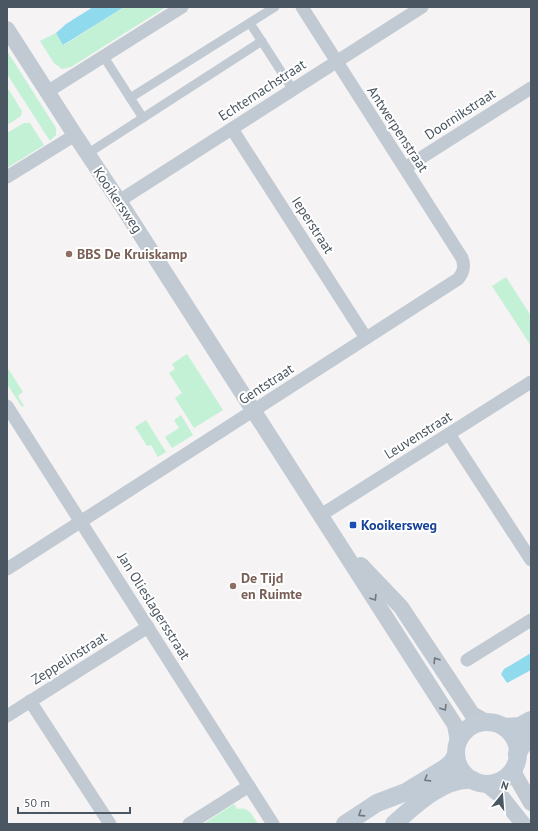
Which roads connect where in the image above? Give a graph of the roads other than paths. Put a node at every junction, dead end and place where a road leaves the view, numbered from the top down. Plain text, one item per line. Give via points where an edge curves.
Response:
1 (182, 7) edge
2 (275, 7) edge
3 (302, 7) edge
4 (422, 7) edge
5 (250, 23) junction
6 (7, 29) edge
7 (262, 42) junction
8 (104, 57) junction
9 (336, 62) junction
10 (531, 88) edge
11 (293, 90) junction
12 (48, 92) junction
13 (130, 98) junction
14 (143, 118) junction
15 (232, 129) junction
16 (75, 135) junction
17 (87, 154) junction
18 (405, 168) junction
19 (7, 177) edge
20 (119, 200) junction
21 (464, 269) joint
22 (366, 338) junction
23 (531, 382) edge
24 (7, 406) edge
25 (254, 410) junction
26 (450, 434) junction
27 (321, 515) junction
28 (81, 522) junction
29 (346, 553) junction
30 (531, 560) edge
31 (7, 570) edge
32 (531, 620) edge
33 (148, 627) junction
34 (467, 660) dead end
35 (30, 701) junction
36 (7, 716) edge
37 (531, 720) edge
38 (486, 722) junction
39 (504, 727) junction
40 (531, 738) edge
41 (457, 748) junction
42 (516, 760) junction
43 (479, 782) junction
44 (249, 786) junction
45 (531, 803) edge
46 (110, 824) edge
47 (189, 824) edge
48 (273, 824) edge
49 (345, 824) edge
50 (394, 824) edge
51 (523, 824) edge

1 - 8 street
2 - 5 street
3 - 9 street, Antwerpenstraat
4 - 9 street, Echternachstraat
5 - 7 street
5 - 13 street
6 - 12 street, Kooikersweg
7 - 11 street
7 - 14 street
8 - 12 street
8 - 13 street
9 - 11 street, Echternachstraat
9 - 18 street, Antwerpenstraat
10 - 18 street, Doornikstraat
11 - 15 street, Echternachstraat
12 - 16 street, Kooikersweg
13 - 14 street
14 - 17 street
15 - 20 street, Echternachstraat
15 - 22 street, Ieperstraat
16 - 17 street, Kooikersweg
16 - 19 street
17 - 20 street, Kooikersweg
18 - 21 street, Antwerpenstraat via 462,258
20 - 25 street, Kooikersweg
21 - 22 street, Gentstraat via 458,279
22 - 25 street, Gentstraat
23 - 26 street, Leuvenstraat
24 - 28 street, Jan Olieslagersstraat
25 - 27 street, Kooikersweg
25 - 28 street, Gentstraat
26 - 27 street, Leuvenstraat
26 - 30 street
27 - 29 street, Kooikersweg
28 - 31 street, Gentstraat
28 - 33 street, Jan Olieslagersstraat
38 -> 29 street, Kooikersweg via 472,714 401,607
29 -> 41 street, Kooikersweg via 455,725
32 - 34 street
33 - 35 street, Zeppelinstraat
33 - 44 street, Jan Olieslagersstraat
35 - 36 street, Zeppelinstraat
35 - 46 street
37 - 39 main road via 520,726
38 - 39 main road
38 - 41 main road via 472,725 466,730
39 - 42 main road via 513,736
40 - 42 main road via 522,746
41 - 43 main road via 461,770
41 -> 49 main road via 452,762 445,768
42 - 43 main road via 508,775 499,781
42 - 45 street via 515,775
43 - 50 main road via 462,779 453,782 420,801
43 - 51 street via 501,796
44 - 47 street
44 - 48 street, Jan Olieslagersstraat

